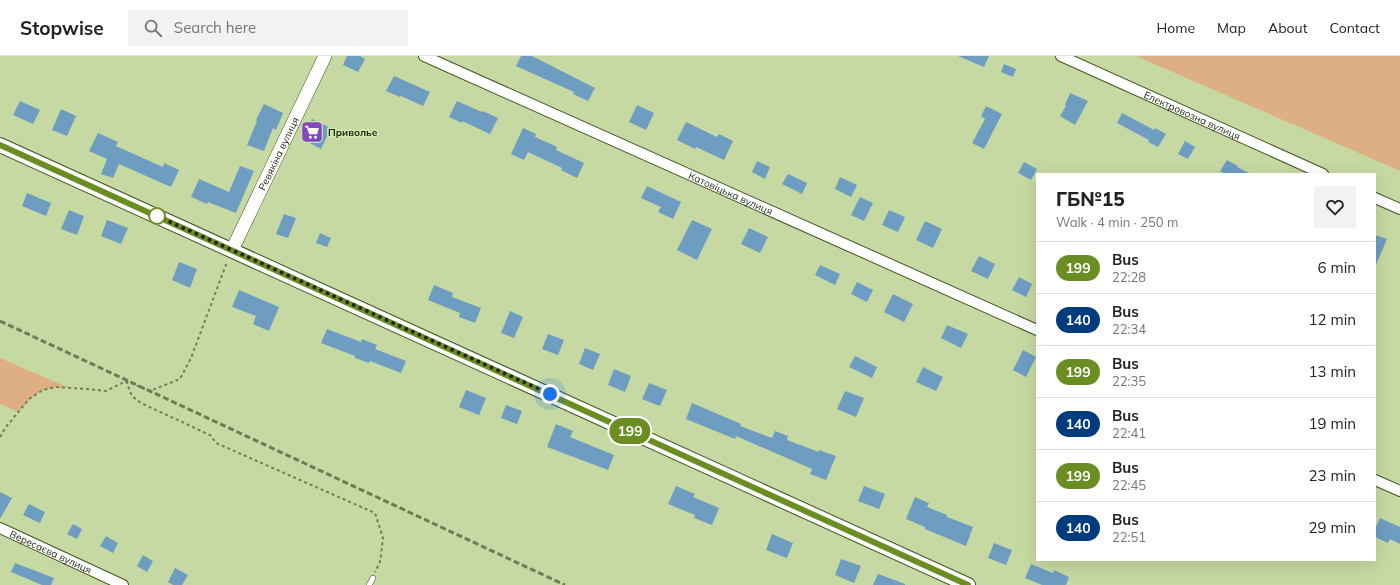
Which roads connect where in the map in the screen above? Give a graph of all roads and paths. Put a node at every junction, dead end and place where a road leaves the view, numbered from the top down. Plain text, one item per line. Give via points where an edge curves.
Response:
1 (325, 56) edge
2 (424, 56) edge
3 (1061, 56) edge
4 (0, 145) edge
5 (1321, 173) edge
6 (1376, 198) edge
7 (1400, 209) edge
8 (232, 250) junction
9 (1036, 330) edge
10 (126, 381) junction
11 (0, 436) edge
12 (1376, 480) edge
13 (1400, 491) edge
14 (0, 528) edge
15 (373, 578) joint
16 (123, 585) edge
17 (369, 585) edge
18 (968, 585) edge

1 - 8 street, Ревякіна вулиця
2 - 9 street, Катовіцька вулиця
3 - 5 street, Електровозна вулиця
4 - 8 main road
6 - 7 street
8 - 10 path via 192,358 180,379 150,391
8 - 18 main road
10 - 11 path via 106,391 56,387 43,390 29,399
10 - 15 path via 132,396 141,403 210,435 216,443 375,513 383,538 380,562
12 - 13 street
14 - 16 street, Вересаєва вулиця
15 - 17 lane

